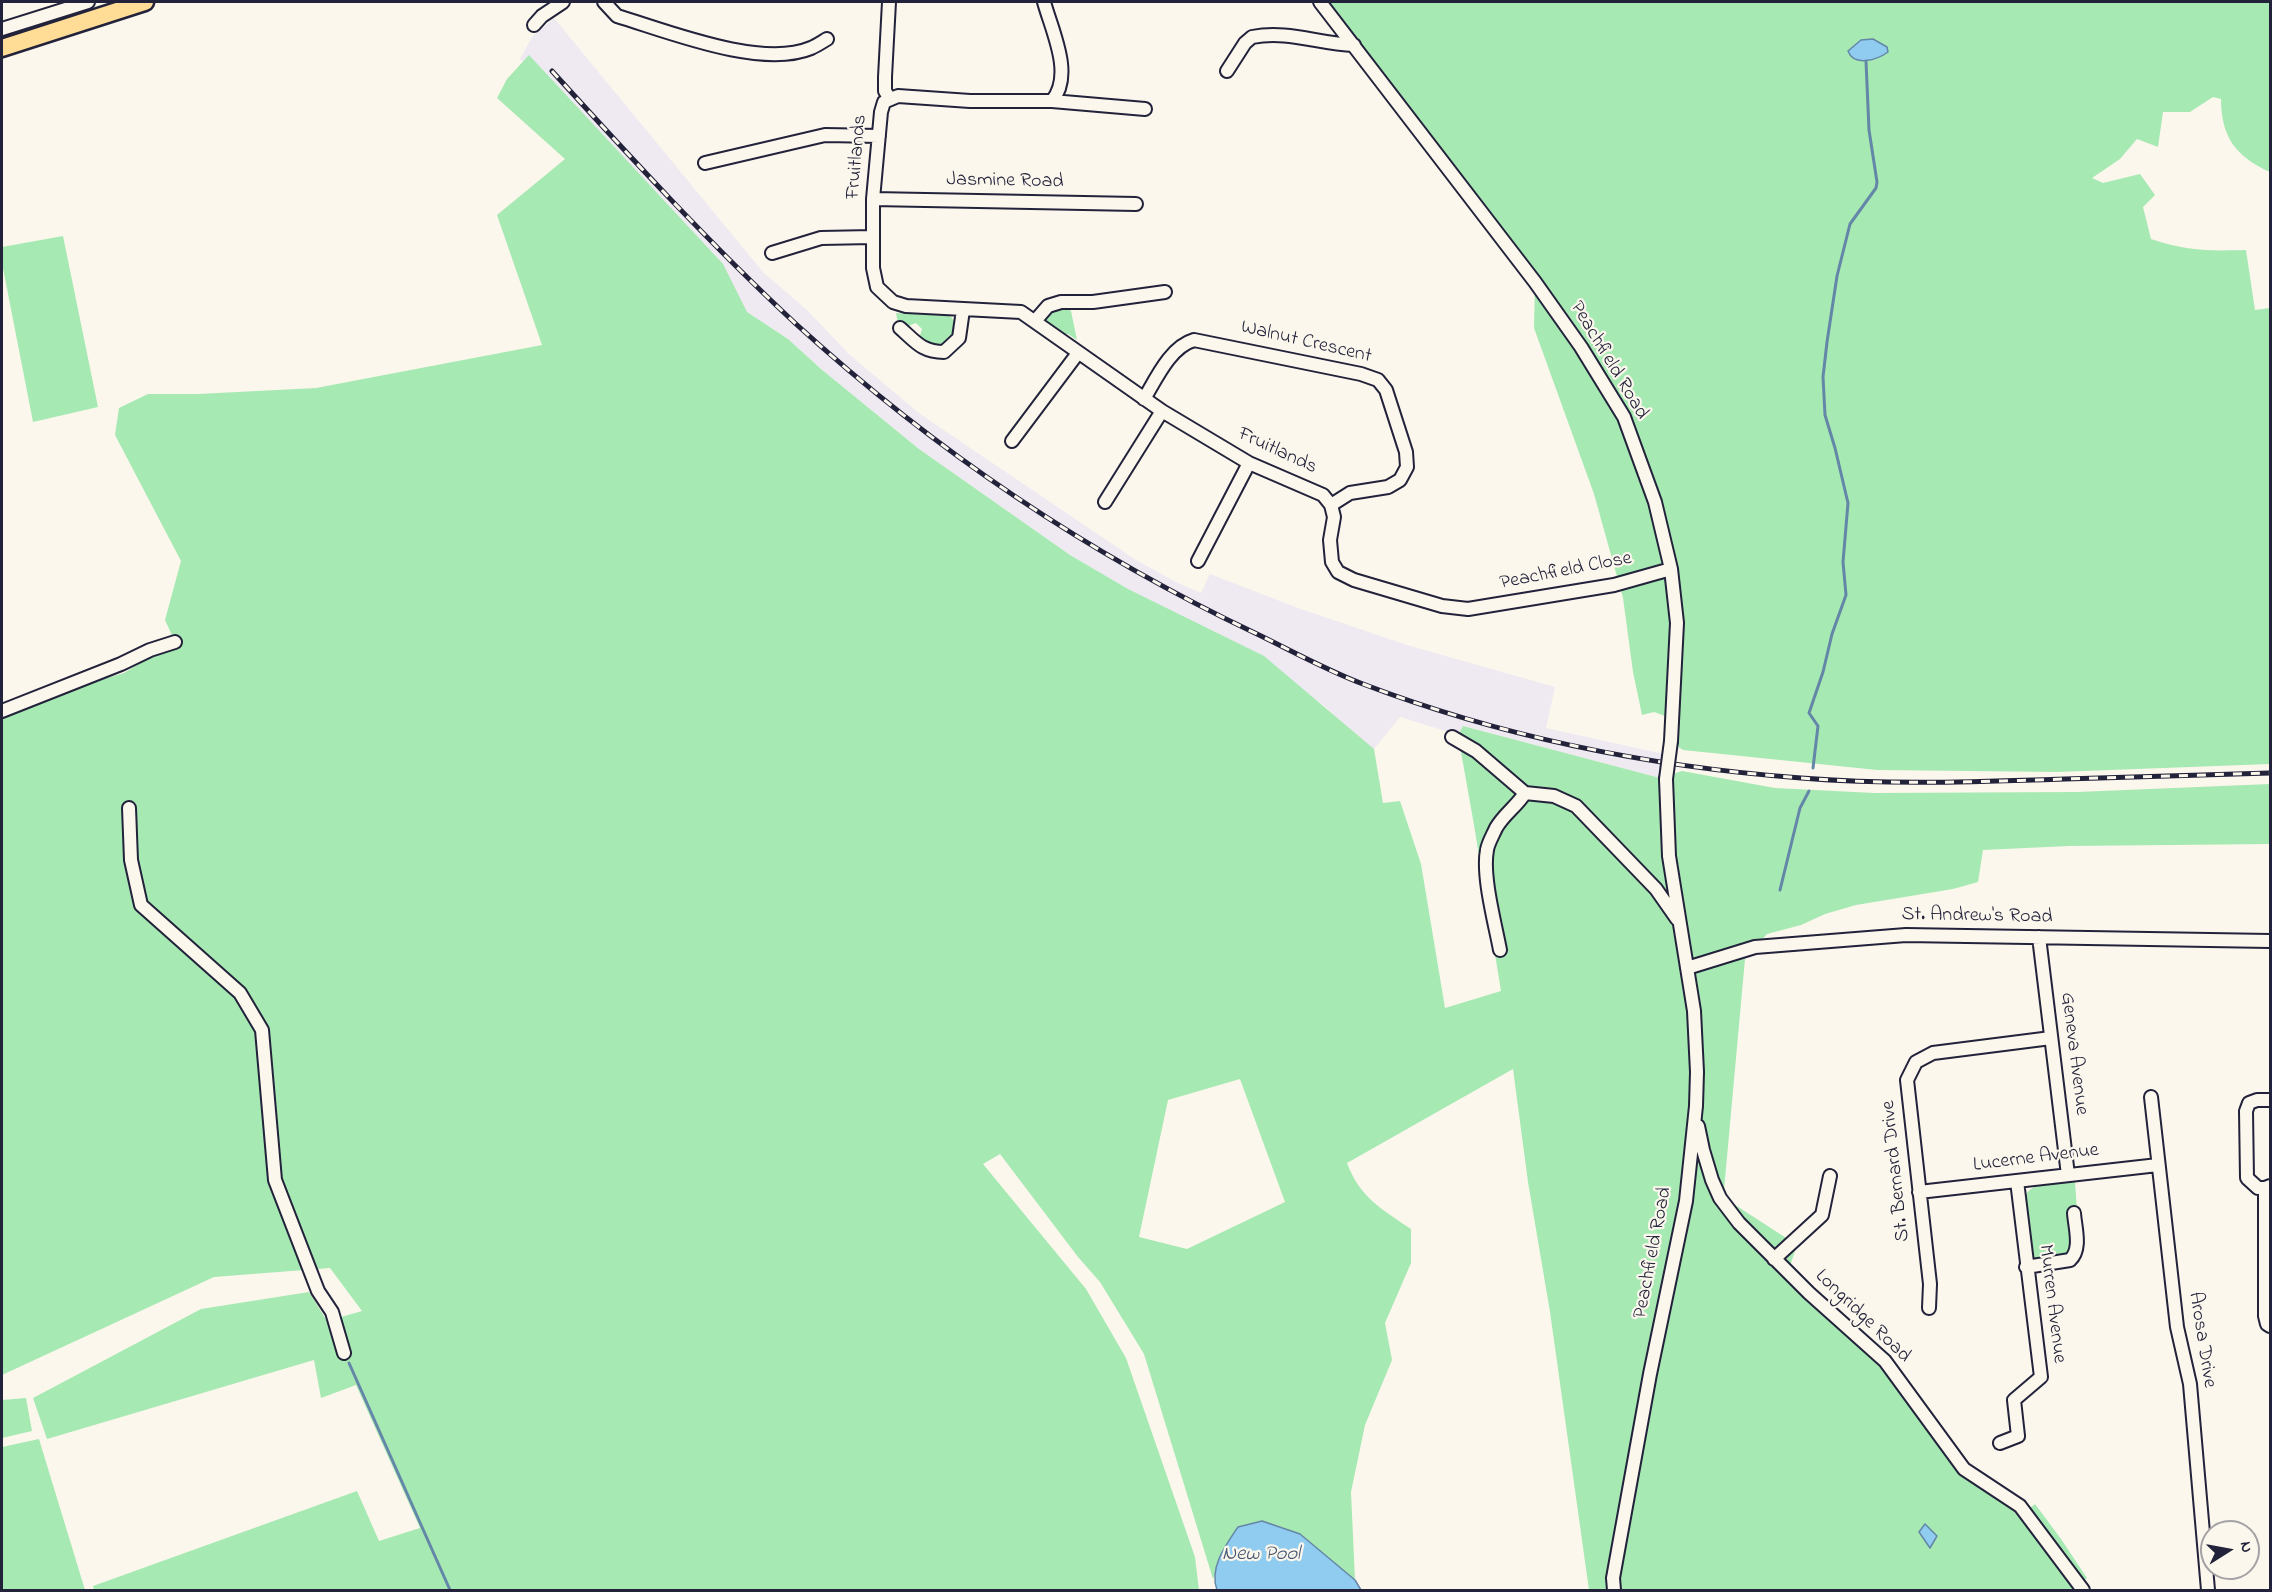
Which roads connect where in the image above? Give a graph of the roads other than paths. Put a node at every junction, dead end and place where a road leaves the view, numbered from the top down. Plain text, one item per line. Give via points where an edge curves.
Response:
1 (88, 2) edge
2 (145, 2) edge
3 (563, 2) edge
4 (604, 2) edge
5 (889, 2) edge
6 (1044, 2) edge
7 (1320, 2) edge
8 (534, 25) dead end
9 (2, 29) edge
10 (827, 39) dead end
11 (1354, 45) junction
12 (2, 48) edge
13 (1227, 71) dead end
14 (890, 99) junction
15 (1052, 101) junction
16 (1145, 109) dead end
17 (879, 136) junction
18 (705, 163) dead end
19 (873, 199) junction
20 (1136, 204) dead end
21 (872, 237) junction
22 (772, 253) dead end
23 (1165, 292) dead end
24 (963, 310) junction
25 (1035, 321) junction
26 (908, 331) dead end
27 (1078, 353) junction
28 (1144, 399) junction
29 (1162, 411) junction
30 (1012, 441) dead end
31 (1249, 463) junction
32 (1105, 502) dead end
33 (1331, 505) junction
34 (1198, 561) dead end
35 (1671, 569) junction
36 (175, 642) dead end
37 (2, 711) edge
38 (1452, 737) dead end
39 (1525, 793) junction
40 (129, 807) dead end
41 (1678, 920) junction
42 (2039, 938) junction
43 (2271, 941) edge
44 (1500, 951) dead end
45 (1687, 968) junction
46 (2051, 1038) junction
47 (2151, 1097) dead end
48 (2271, 1100) edge
49 (1696, 1107) junction
50 (2158, 1165) junction
51 (2068, 1175) junction
52 (1830, 1176) dead end
53 (2017, 1181) junction
54 (2268, 1187) edge
55 (1919, 1192) junction
56 (2074, 1213) dead end
57 (1774, 1259) junction
58 (2026, 1267) junction
59 (1929, 1308) dead end
60 (2271, 1326) edge
61 (344, 1353) dead end
62 (2000, 1443) dead end
63 (1614, 1590) edge
64 (2082, 1590) edge
65 (2208, 1590) edge

1 - 9 street
2 - 12 highway
3 - 8 street
4 - 10 street via 617,16 736,50 778,54 809,49
5 - 14 street via 885,92
6 - 15 street via 1061,62 1059,93
7 - 11 street, Peachfield Road
11 - 13 street via 1295,36 1252,37
11 - 35 street, Peachfield Road via 1541,291 1624,417 1655,502
14 - 15 street, Fruitlands via 898,96
14 - 17 street, Fruitlands via 884,102 881,112
15 - 16 street, Fruitlands
17 - 18 street via 825,135
17 - 19 street, Fruitlands
19 - 20 street, Jasmine Road
19 - 21 street, Fruitlands
21 - 22 street via 821,238
21 - 24 street, Fruitlands via 877,287 893,302
23 - 25 street via 1093,302 1061,302 1048,306
24 - 25 street, Fruitlands via 1021,312
24 - 26 street via 960,338 944,352 930,352
25 - 27 street, Fruitlands
27 - 28 street, Fruitlands
27 - 30 street
28 - 29 street, Fruitlands
28 - 33 street, Walnut Crescent via 1179,347 1194,340 1378,380 1386,390 1407,467 1400,480 1388,487 1350,493
29 - 31 street, Fruitlands
29 - 32 street
31 - 33 street, Fruitlands via 1323,495
31 - 34 street
33 - 35 street, Peachfield Close via 1332,562 1338,572 1414,598 1468,609 1614,585
35 - 41 street, Peachfield Road, bridge via 1677,623 1666,779 1669,856
36 - 37 street
38 - 39 street via 1476,751
39 - 41 street, Peachfield Road via 1554,796 1576,806 1656,889
39 - 44 street via 1497,827 1487,849 1486,867
40 - 61 street via 131,860 141,904 240,993 262,1030 275,1180 318,1291 332,1312
41 - 45 street, Peachfield Road
42 - 43 street, St. Andrew's Road
42 - 45 street, St. Andrew's Road via 1906,934 1755,947
42 - 46 street, Geneva Avenue
45 - 49 street, Peachfield Road via 1694,1011
46 - 51 street, Geneva Avenue
46 - 55 street, St. Bernard Drive via 1933,1053 1916,1062 1907,1080
47 - 50 street, Arosa Drive
48 - 54 street via 2249,1103 2246,1111 2247,1178 2259,1188
49 - 57 street, Longridge Road via 1702,1150 1720,1198
49 - 63 street, Peachfield Road via 1686,1201 1650,1374
50 - 51 street, Lucerne Avenue
50 - 65 street, Arosa Drive via 2177,1327 2190,1384
51 - 53 street, Lucerne Avenue
52 - 57 street via 1822,1215
53 - 55 street, Lucerne Avenue
53 - 58 street, Murren Avenue
54 - 60 street via 2265,1316
55 - 59 street, St. Bernard Drive via 1930,1284
56 - 58 street via 2078,1247 2075,1255 2070,1260
57 - 64 street, Longridge Road via 1885,1361 1964,1469 2020,1506
58 - 62 street, Murren Avenue via 2041,1377 2014,1400 2018,1436

